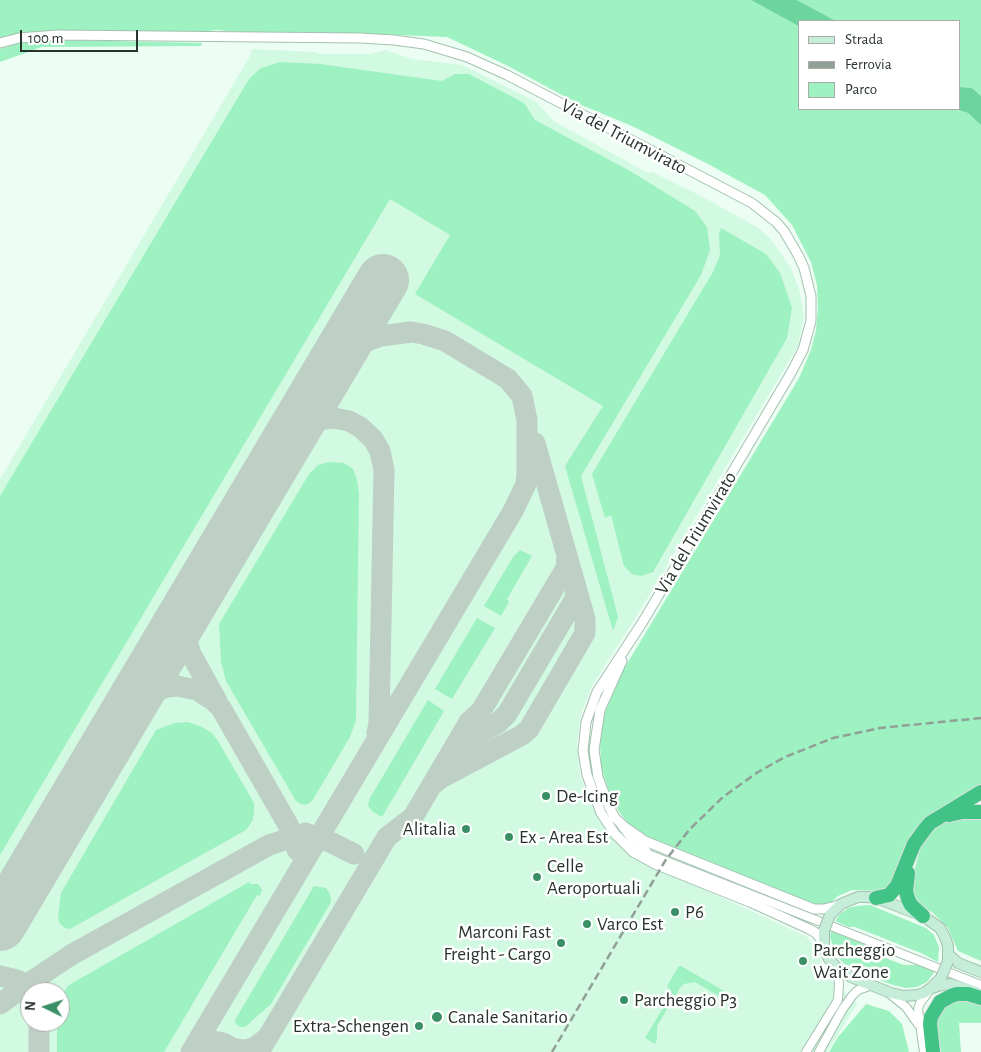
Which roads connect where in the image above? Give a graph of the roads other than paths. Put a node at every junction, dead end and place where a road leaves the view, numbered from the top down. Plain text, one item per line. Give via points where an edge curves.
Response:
1 (0, 43) edge
2 (633, 637) junction
3 (981, 792) edge
4 (981, 812) edge
5 (941, 816) junction
6 (615, 818) junction
7 (619, 838) junction
8 (912, 850) junction
9 (663, 860) junction
10 (876, 898) junction
11 (841, 904) junction
12 (922, 916) junction
13 (824, 948) junction
14 (948, 958) junction
15 (836, 968) junction
16 (981, 972) edge
17 (981, 985) edge
18 (877, 987) junction
19 (931, 988) junction
20 (981, 994) edge
21 (981, 998) edge
22 (921, 1030) junction
23 (806, 1052) edge
24 (819, 1052) edge
25 (924, 1052) edge
26 (933, 1052) edge

1 - 2 street, Via del Triumvirato via 57,35 360,38 424,44 494,69 752,203 776,222 798,255 811,296 811,321 803,350
2 - 6 street, Via del Triumvirato via 600,710 595,735 598,777
2 - 7 street, Via del Triumvirato via 597,692 590,706 584,735 585,765 591,787 601,813
3 - 5 highway
4 - 5 highway
5 - 8 highway via 925,829
6 - 9 street, Via del Triumvirato via 634,842
6 - 11 street, Via del Triumvirato via 637,837 660,848 814,909 824,910
7 - 9 street, Via del Triumvirato via 644,854
7 - 13 street, Via del Triumvirato via 644,859 816,933
8 - 10 highway via 898,886 889,895
8 - 12 highway via 906,890 911,905
9 - 17 street, Via del Triumvirato
10 - 11 main road, Via del Triumvirato via 858,898
10 - 12 main road, Via del Triumvirato
11 - 13 main road, bridge via 830,915 824,930
12 - 14 main road, Via del Triumvirato via 940,928 945,937
13 - 15 main road, Via del Triumvirato
14 - 16 main road
14 - 19 main road, bridge via 941,978
15 - 18 main road
15 - 23 street, Via del Triumvirato via 838,1000
18 - 19 main road via 910,996
18 - 22 street via 906,1007
18 - 24 street via 858,990 852,996
19 - 20 main road via 951,984
19 - 22 street via 919,1006
21 - 26 highway via 957,994 940,1002 931,1017
22 - 25 street

